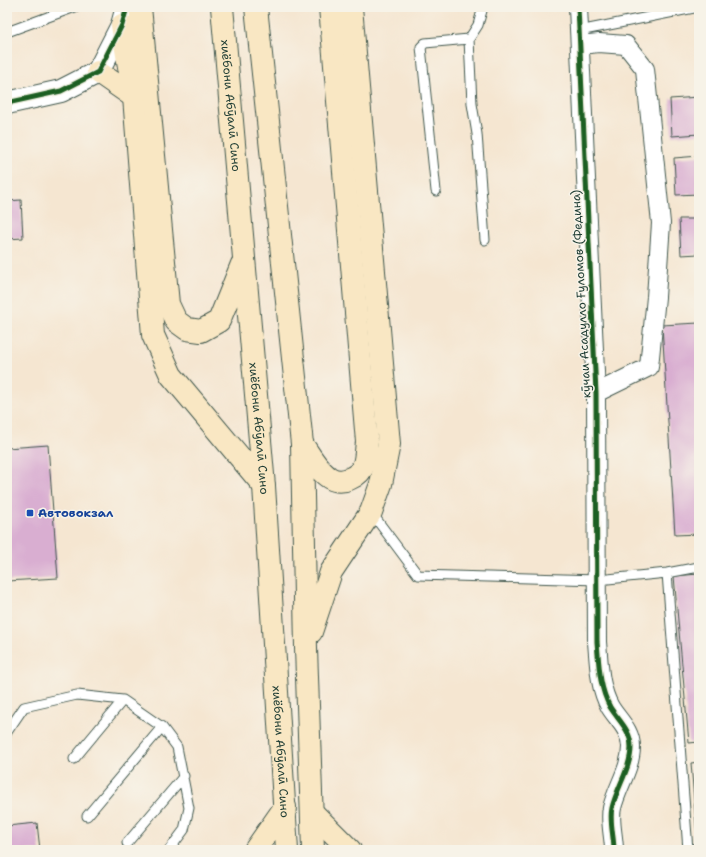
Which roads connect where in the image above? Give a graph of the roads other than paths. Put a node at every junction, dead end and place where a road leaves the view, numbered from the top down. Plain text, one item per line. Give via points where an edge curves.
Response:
1 (74, 7) edge
2 (140, 7) edge
3 (222, 7) edge
4 (256, 7) edge
5 (330, 7) edge
6 (351, 7) edge
7 (484, 7) edge
8 (578, 7) edge
9 (699, 7) edge
10 (125, 16) edge
11 (7, 32) edge
12 (579, 38) junction
13 (470, 39) junction
14 (98, 72) junction
15 (134, 97) junction
16 (7, 103) edge
17 (436, 191) dead end
18 (485, 240) dead end
19 (244, 257) junction
20 (596, 393) junction
21 (302, 444) junction
22 (264, 486) junction
23 (371, 512) junction
24 (699, 567) edge
25 (667, 573) junction
26 (598, 580) junction
27 (306, 648) junction
28 (123, 700) junction
29 (162, 727) junction
30 (7, 732) edge
31 (74, 759) dead end
32 (184, 776) junction
33 (285, 807) junction
34 (312, 812) junction
35 (87, 816) dead end
36 (128, 843) dead end
37 (169, 850) edge
38 (255, 850) edge
39 (287, 850) edge
40 (314, 850) edge
41 (350, 850) edge
42 (614, 850) edge
43 (688, 850) edge

1 - 11 lane
2 - 19 main road via 168,304 176,321 187,329 201,331 219,321
3 - 19 main road, хиёбони Абӯалӣ Сино
4 - 21 main road
5 - 21 main road via 367,442 364,465 355,476 343,481 331,479
6 - 23 main road via 388,444 381,484
7 - 13 lane
8 - 12 street, кӯчаи Асадулло Ғуломов (Федина)
9 - 12 lane
10 - 14 street
10 - 15 main road
12 - 20 street, кӯчаи Асадулло Ғуломов (Федина)
12 - 20 street via 626,45 645,69 661,223 649,367
13 - 17 lane via 425,43 421,46
13 - 18 lane via 472,104 477,134
14 - 15 main road
14 - 16 street via 62,91
15 - 22 main road via 153,335 171,375
19 - 22 main road, хиёбони Абӯалӣ Сино
20 - 26 street, кӯчаи Асадулло Ғуломов (Федина)
21 - 27 main road
22 - 33 main road, хиёбони Абӯалӣ Сино
23 - 26 lane via 418,575
23 - 27 main road via 330,572
24 - 25 lane
25 - 26 lane
25 - 43 lane
26 - 42 street, кӯчаи Асадулло Ғуломов (Федина) via 600,677 610,707 624,725 631,747 628,765 612,809
27 - 34 main road
28 - 29 lane
28 - 30 lane via 78,695 24,707
28 - 31 lane
29 - 32 lane via 177,747
29 - 35 lane
32 - 36 lane
32 - 37 lane via 189,808 184,830
33 - 38 main road
33 - 39 main road, хиёбони Абӯалӣ Сино
34 - 40 main road
34 - 41 main road

